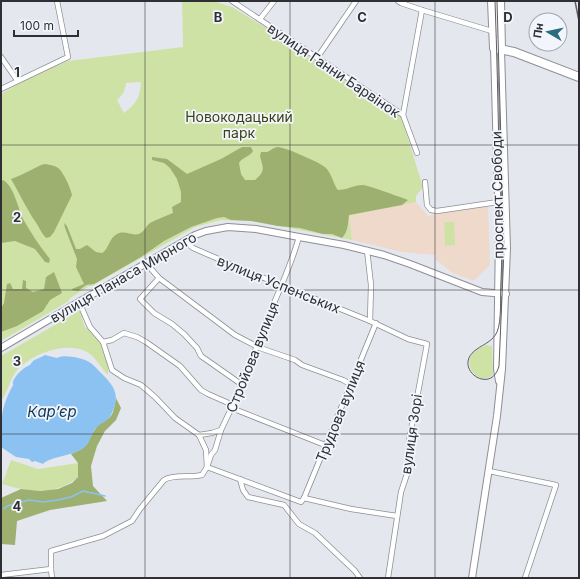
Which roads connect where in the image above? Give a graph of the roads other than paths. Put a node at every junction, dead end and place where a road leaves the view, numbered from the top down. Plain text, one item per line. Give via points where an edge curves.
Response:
1 (57, 1) edge
2 (232, 1) edge
3 (274, 1) edge
4 (356, 1) edge
5 (398, 1) edge
6 (492, 1) edge
7 (500, 1) edge
8 (422, 10) junction
9 (260, 20) junction
10 (497, 32) junction
11 (498, 49) junction
12 (1, 57) edge
13 (317, 58) junction
14 (579, 77) edge
15 (17, 80) junction
16 (1, 89) edge
17 (403, 115) junction
18 (417, 153) dead end
19 (425, 182) dead end
20 (498, 202) junction
21 (300, 237) junction
22 (187, 240) junction
23 (367, 250) junction
24 (146, 263) junction
25 (159, 278) junction
26 (281, 285) junction
27 (498, 294) junction
28 (506, 294) junction
29 (79, 302) junction
30 (370, 321) junction
31 (376, 323) junction
32 (103, 342) junction
33 (256, 346) junction
34 (1, 348) edge
35 (240, 384) junction
36 (350, 384) junction
37 (500, 389) junction
38 (233, 404) junction
39 (221, 430) junction
40 (199, 435) junction
41 (325, 445) junction
42 (207, 467) junction
43 (489, 471) junction
44 (240, 479) junction
45 (304, 498) junction
46 (295, 500) junction
47 (284, 504) junction
48 (397, 516) junction
49 (51, 569) junction
50 (1, 575) edge
51 (52, 578) edge
52 (360, 578) edge
53 (388, 578) edge
54 (472, 578) edge
55 (525, 578) edge

1 - 15 street via 68,57
2 - 9 street, вулиця Ганни Барвінок
3 - 9 street
4 - 13 street
5 - 8 street
6 - 10 highway, проспект Свободи
7 - 10 highway, проспект Свободи
8 - 10 street
8 - 17 street
9 - 13 street, вулиця Ганни Барвінок
10 - 11 highway, проспект Свободи
11 - 14 highway via 514,52
11 - 20 main road, проспект Свободи
11 - 28 main road, проспект Свободи
12 - 15 street
13 - 17 street, вулиця Ганни Барвінок
15 - 16 street
17 - 18 street, вулиця Ганни Барвінок
19 - 20 street via 431,210
20 - 27 main road, проспект Свободи
21 - 22 main road, вулиця Панаса Мирного via 228,227 206,231
21 - 23 main road, вулиця Панаса Мирного
21 - 26 street, Стройова вулиця
22 - 24 main road, вулиця Панаса Мирного
22 - 26 street, вулиця Успенських via 193,248
23 - 27 main road, вулиця Панаса Мирного via 482,292
23 - 30 street via 371,285
24 - 25 street
24 - 29 main road, вулиця Панаса Мирного
25 - 33 street via 235,335
25 - 35 street via 140,299 154,313 184,334 201,356
26 - 30 street, вулиця Успенських
26 - 33 street, Стройова вулиця
27 - 28 main road, вулиця Панаса Мирного
27 - 37 main road, проспект Свободи via 497,369
28 - 37 main road, проспект Свободи
29 - 32 street via 90,327
29 - 34 main road, вулиця Панаса Мирного
30 - 31 street, вулиця Успенських
31 - 36 street, Трудова вулиця
31 - 48 street, вулиця Зорі via 408,339 427,344 409,441 409,468
32 - 38 street via 124,333 137,337 180,366 201,390
32 - 40 street via 112,370 141,385 175,418
33 - 35 street, Стройова вулиця
33 - 36 street
35 - 38 street, Стройова вулиця
36 - 41 street, Трудова вулиця
37 - 43 main road, проспект Свободи
38 - 39 street, Стройова вулиця
38 - 41 street via 234,409
39 - 40 street
39 - 42 street, Стройова вулиця via 216,450 211,455
40 - 42 street via 206,450
41 - 45 street, Трудова вулиця
42 - 44 street
42 - 49 street, Стройова вулиця via 202,475 169,477 164,480 132,521 103,536 51,551
43 - 54 main road, проспект Свободи
43 - 55 street via 556,485
44 - 46 street
44 - 47 street via 248,497
45 - 46 street via 301,502
45 - 48 street
46 - 47 street
47 - 52 street via 299,524 314,533 355,570
48 - 53 street, вулиця Зорі
49 - 50 street
49 - 51 street

